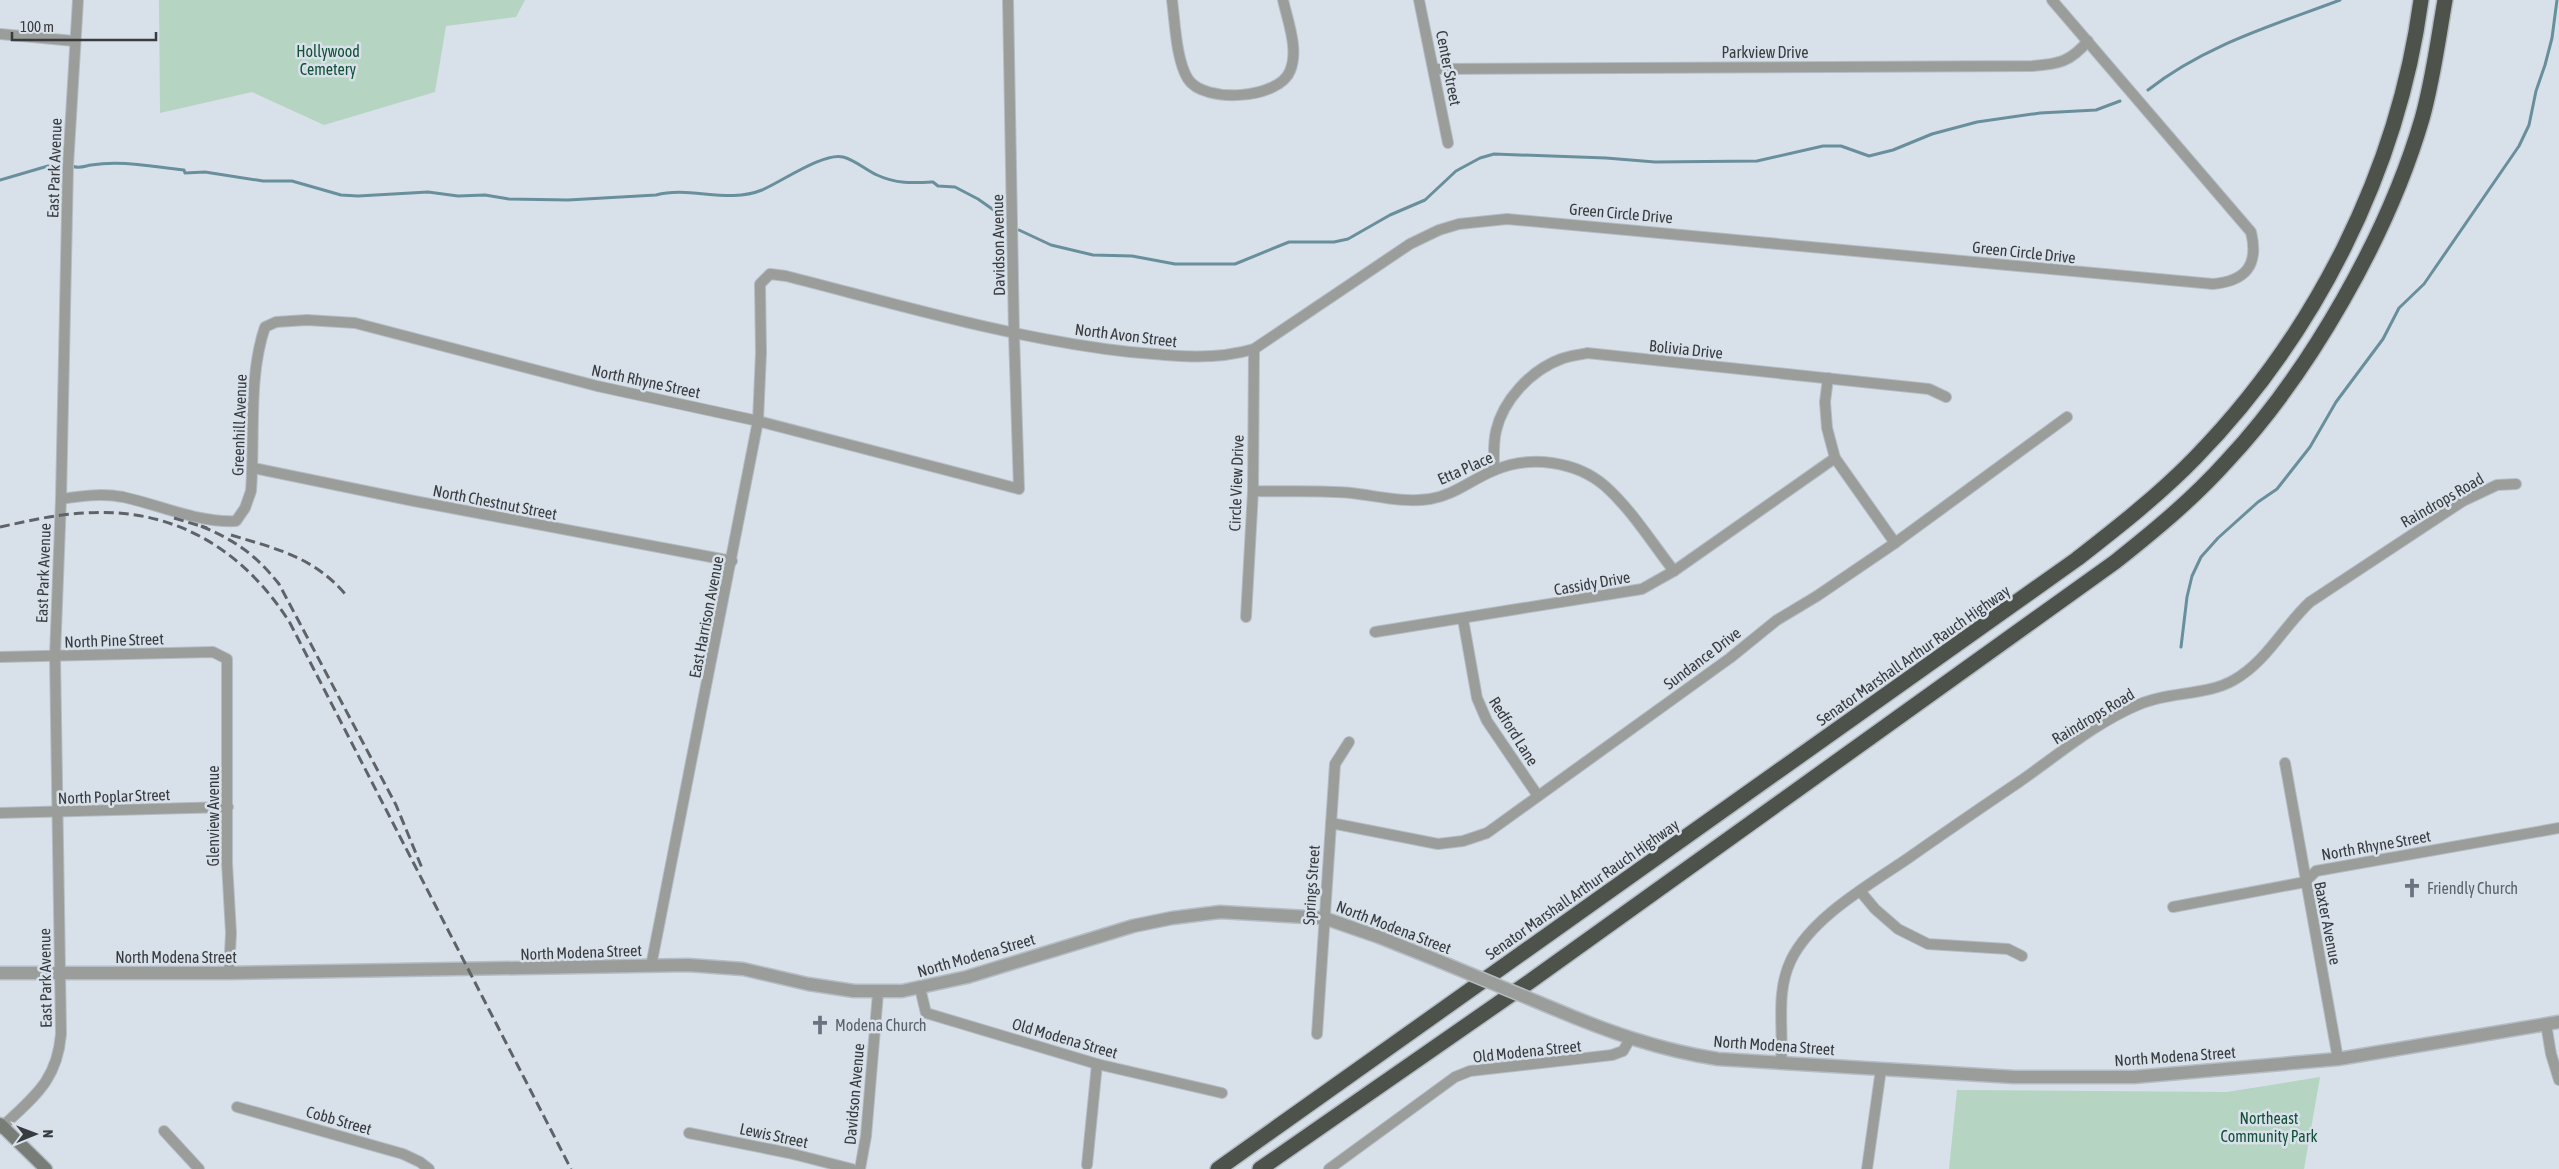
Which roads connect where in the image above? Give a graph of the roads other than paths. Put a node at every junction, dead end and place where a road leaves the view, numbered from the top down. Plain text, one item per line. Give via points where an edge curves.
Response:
1 (78, 0) edge
2 (1008, 0) edge
3 (1172, 0) edge
4 (1283, 0) edge
5 (1420, 0) edge
6 (2052, 0) edge
7 (2421, 0) edge
8 (2445, 0) edge
9 (0, 34) edge
10 (2088, 41) junction
11 (74, 42) junction
12 (1434, 69) junction
13 (1448, 143) dead end
14 (1450, 227) joint
15 (770, 274) joint
16 (265, 326) joint
17 (1014, 334) junction
18 (1254, 349) junction
19 (1828, 378) junction
20 (1946, 397) dead end
21 (2068, 417) dead end
22 (758, 421) junction
23 (1835, 458) junction
24 (253, 468) junction
25 (1494, 470) junction
26 (2516, 484) dead end
27 (1019, 489) joint
28 (1253, 491) junction
29 (61, 499) junction
30 (1894, 544) junction
31 (732, 561) junction
32 (1674, 572) junction
33 (1246, 617) dead end
34 (1463, 619) junction
35 (1375, 632) dead end
36 (55, 656) junction
37 (0, 657) edge
38 (227, 660) joint
39 (1349, 742) dead end
40 (2285, 763) dead end
41 (1538, 796) junction
42 (228, 807) junction
43 (0, 813) edge
44 (56, 813) junction
45 (1331, 823) junction
46 (2559, 828) edge
47 (2305, 882) junction
48 (1860, 891) junction
49 (2173, 907) dead end
50 (1324, 918) junction
51 (2022, 956) dead end
52 (651, 966) junction
53 (0, 973) edge
54 (61, 974) junction
55 (229, 974) junction
56 (920, 988) junction
57 (878, 993) junction
58 (2559, 1022) edge
59 (2546, 1024) junction
60 (1317, 1034) dead end
61 (1630, 1039) junction
62 (2338, 1059) junction
63 (1097, 1064) junction
64 (1781, 1064) junction
65 (1881, 1069) junction
66 (2559, 1080) edge
67 (1222, 1093) dead end
68 (237, 1107) dead end
69 (1, 1126) edge
70 (164, 1131) dead end
71 (689, 1133) dead end
72 (1087, 1165) dead end
73 (46, 1169) edge
74 (199, 1169) edge
75 (429, 1169) edge
76 (852, 1169) edge
77 (860, 1169) edge
78 (1218, 1169) edge
79 (1260, 1169) edge
80 (1329, 1169) edge
81 (1867, 1169) edge

1 - 11 street, East Park Avenue
2 - 17 street, Davidson Avenue
3 - 4 street via 1182,62 1188,79 1199,90 1237,94 1280,85 1290,73 1294,54
5 - 12 street, Center Street
6 - 10 street, Green Circle Drive
7 - 78 highway, Senator Marshall Arthur Rauch Highway via 2396,118 2344,247 2283,351 2195,458 2132,516 2070,564
8 - 79 highway via 2422,119 2389,207 2354,282 2273,406 2246,441 2203,486 2156,530 2115,562 1532,980
9 - 11 street
10 - 12 street, Parkview Drive via 2074,57 2032,66
10 - 14 street, Green Circle Drive via 2251,232 2253,260 2238,278 2213,284 1507,219
11 - 29 street, East Park Avenue
12 - 13 street, Center Street
14 - 18 street, North Avon Street via 1410,244
15 - 17 street, North Avon Street
15 - 22 street, East Harrison Avenue via 760,284
16 - 22 street, North Rhyne Street via 307,320 355,323 597,386
16 - 24 street, Greenhill Avenue via 256,366
17 - 18 street, North Avon Street via 1108,349 1197,358 1231,356
17 - 27 street, Davidson Avenue
18 - 28 street, Circle View Drive
19 - 20 street, Bolivia Drive via 1929,389
19 - 23 street via 1825,402 1827,428
19 - 25 street, Bolivia Drive via 1612,354 1587,353 1562,358 1532,376 1506,407 1496,431
21 - 30 street, Sundance Drive
22 - 27 street, North Rhyne Street
22 - 31 street, East Harrison Avenue
23 - 30 street
23 - 32 street, Cassidy Drive
24 - 29 street, Greenhill Avenue via 246,508 236,521 219,522 121,497 92,495
24 - 31 street, North Chestnut Street via 414,502
25 - 28 street, Etta Place via 1456,492 1431,499 1402,501 1350,493
25 - 32 street, Etta Place via 1528,461 1558,463 1586,474 1604,486 1635,520
26 - 48 street, Raindrops Road via 2497,485 2463,501 2310,602 2295,616 2267,655 2234,680 2214,688 2158,696 2111,719
28 - 33 street, Circle View Drive
29 - 36 street, East Park Avenue
30 - 41 street, Sundance Drive via 1777,620 1730,658
31 - 52 street, East Harrison Avenue
32 - 34 street, Cassidy Drive via 1642,589
34 - 35 street, Cassidy Drive
34 - 41 street, Redford Lane via 1477,698 1487,721
36 - 37 street, North Pine Street
36 - 38 street, North Pine Street via 213,652
36 - 44 street, East Park Avenue
38 - 42 street, Glenview Avenue
39 - 45 street, Springs Street via 1335,764
40 - 47 street, Baxter Avenue
41 - 45 street, Sundance Drive via 1486,833 1463,841 1438,844
42 - 44 street, North Poplar Street
42 - 55 street, Glenview Avenue
43 - 44 street, North Poplar Street
44 - 54 street, East Park Avenue
45 - 50 street, Springs Street
46 - 47 street, North Rhyne Street via 2316,871
47 - 49 street, North Rhyne Street
47 - 62 street, Baxter Avenue
48 - 51 street via 1898,929 1928,944 2008,949
48 - 64 street, Raindrops Road via 1814,928 1791,961 1782,988
50 - 56 street, North Modena Street via 1220,912 1172,918 1132,926
50 - 60 street, Springs Street
50 - 61 street, North Modena Street, bridge via 1380,937
52 - 55 street, North Modena Street
52 - 57 street, North Modena Street via 743,969 828,988
53 - 54 street, North Modena Street
54 - 55 street, North Modena Street
54 - 69 street, East Park Avenue via 61,1034 56,1064 40,1090
56 - 57 street, North Modena Street
56 - 63 street, Old Modena Street via 926,1013
57 - 77 street, Davidson Avenue via 866,1136
58 - 59 street, North Modena Street
59 - 62 street, North Modena Street
59 - 66 street
61 - 64 street, North Modena Street via 1684,1053
61 - 80 street, Old Modena Street via 1623,1051 1612,1055 1470,1071 1455,1077
62 - 65 street, North Modena Street via 2114,1077 2014,1077
63 - 67 street, Old Modena Street
63 - 72 street
64 - 65 street, North Modena Street
65 - 81 street
68 - 75 street, Cobb Street via 403,1154
69 - 73 main road
70 - 74 street
71 - 76 street, Lewis Street

